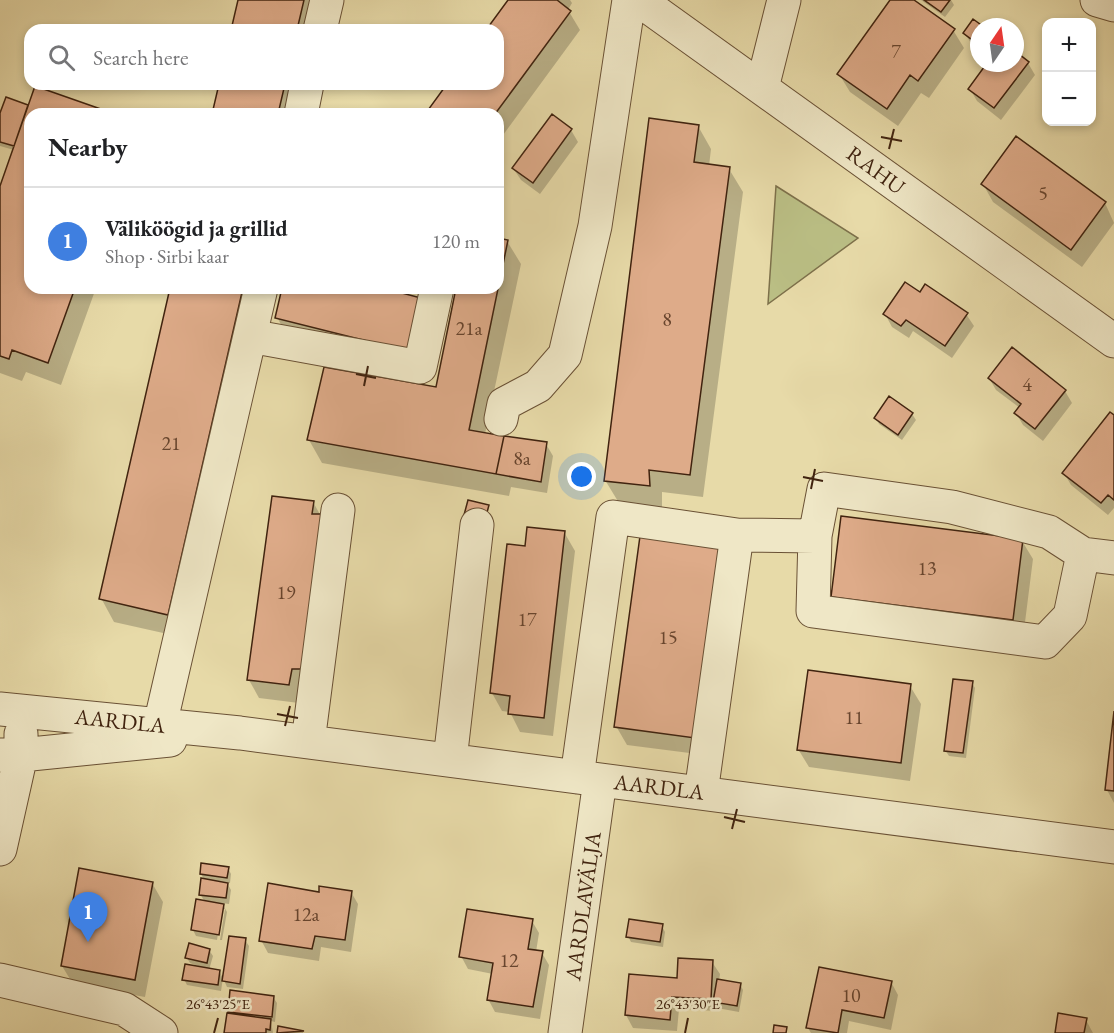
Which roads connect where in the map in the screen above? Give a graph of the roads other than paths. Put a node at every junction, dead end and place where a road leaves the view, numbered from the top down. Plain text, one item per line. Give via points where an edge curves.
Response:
1 (327, 0) edge
2 (629, 0) edge
3 (639, 0) edge
4 (784, 0) edge
5 (1097, 0) edge
6 (1114, 5) edge
7 (321, 24) edge
8 (762, 88) junction
9 (307, 90) edge
10 (302, 108) edge
11 (260, 294) edge
12 (436, 294) edge
13 (250, 336) junction
14 (1114, 341) edge
15 (501, 419) dead end
16 (338, 510) dead end
17 (477, 525) dead end
18 (737, 535) junction
19 (815, 536) junction
20 (1099, 556) edge
21 (7, 708) edge
22 (160, 725) junction
23 (240, 733) junction
24 (308, 742) junction
25 (10, 755) edge
26 (450, 760) junction
27 (588, 778) junction
28 (701, 792) junction
29 (1114, 847) edge
30 (0, 849) edge
31 (0, 980) edge
32 (161, 1033) edge
33 (566, 1033) edge

1 - 7 street
2 - 15 street via 595,226 565,355 538,386 504,404
3 - 8 street, RAHU
4 - 8 street
5 - 6 street
8 - 14 street, RAHU
9 - 10 street
11 - 13 street
12 - 13 street via 420,367
13 - 22 street
16 - 24 street
17 - 26 street
18 - 19 street
18 - 27 street, AARDLAVÄLJA via 613,517
18 - 28 street
19 - 20 street via 824,489 952,507 1049,532
19 - 20 street via 813,611 1045,642 1070,616
21 - 22 street, AARDLA
21 - 25 street
22 - 23 street, AARDLA
23 - 24 street, AARDLA
23 - 25 street, AARDLA
24 - 26 street, AARDLA
25 - 30 street
26 - 27 street, AARDLA
27 - 28 street, AARDLA
27 - 33 street, AARDLAVÄLJA
28 - 29 street, AARDLA
31 - 32 street via 124,1009

